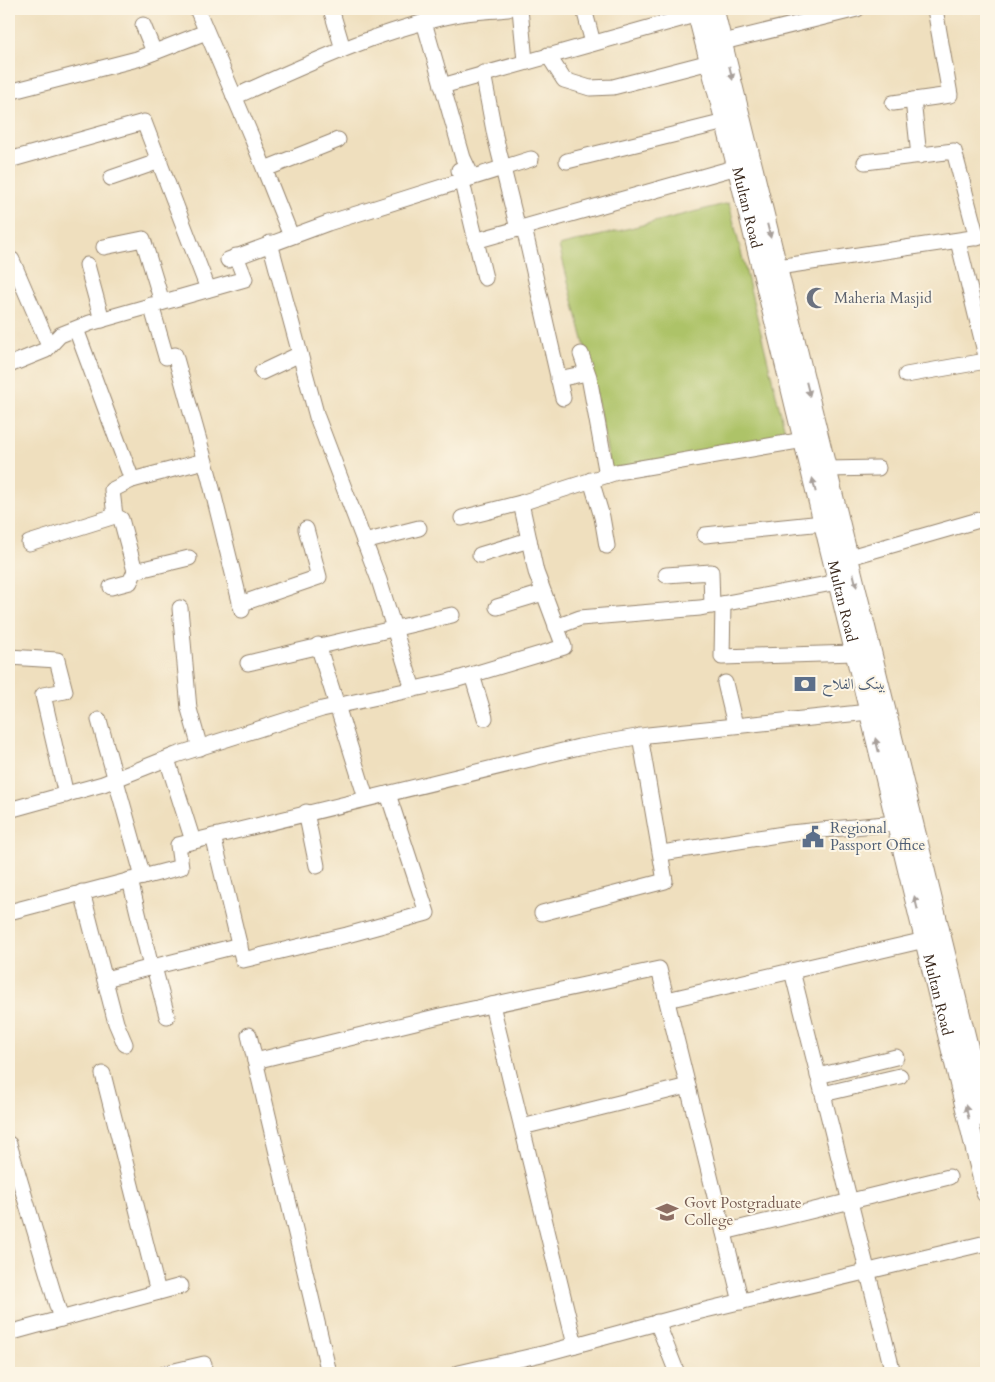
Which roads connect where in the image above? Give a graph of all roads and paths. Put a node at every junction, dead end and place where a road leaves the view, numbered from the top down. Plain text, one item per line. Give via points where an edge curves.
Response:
1 (197, 9) edge
2 (331, 9) edge
3 (508, 9) edge
4 (520, 9) edge
5 (584, 9) edge
6 (857, 9) edge
7 (935, 9) edge
8 (703, 10) edge
9 (424, 22) junction
10 (143, 24) dead end
11 (206, 32) junction
12 (723, 42) junction
13 (593, 43) junction
14 (343, 49) junction
15 (154, 52) junction
16 (548, 55) junction
17 (525, 61) junction
18 (710, 62) junction
19 (483, 73) junction
20 (442, 86) junction
21 (9, 92) edge
22 (234, 97) junction
23 (913, 100) junction
24 (893, 103) dead end
25 (725, 122) junction
26 (338, 140) dead end
27 (920, 156) junction
28 (9, 160) edge
29 (531, 160) dead end
30 (567, 160) dead end
31 (160, 161) junction
32 (865, 162) dead end
33 (457, 165) dead end
34 (503, 167) junction
35 (737, 168) junction
36 (264, 169) junction
37 (111, 178) dead end
38 (466, 178) junction
39 (521, 228) junction
40 (291, 236) junction
41 (982, 237) edge
42 (476, 241) junction
43 (958, 241) junction
44 (270, 243) junction
45 (104, 247) dead end
46 (12, 260) dead end
47 (87, 265) dead end
48 (778, 267) junction
49 (485, 278) dead end
50 (208, 289) junction
51 (157, 303) junction
52 (102, 320) junction
53 (76, 329) junction
54 (49, 346) junction
55 (300, 354) junction
56 (582, 354) dead end
57 (986, 356) edge
58 (986, 361) edge
59 (9, 365) edge
60 (262, 372) dead end
61 (588, 373) junction
62 (906, 375) dead end
63 (558, 379) junction
64 (563, 398) dead end
65 (804, 440) junction
66 (204, 460) junction
67 (828, 468) junction
68 (878, 468) dead end
69 (607, 475) junction
70 (132, 480) junction
71 (591, 480) junction
72 (521, 503) junction
73 (115, 516) junction
74 (462, 518) dead end
75 (986, 518) edge
76 (823, 523) junction
77 (306, 528) dead end
78 (418, 528) dead end
79 (705, 535) dead end
80 (529, 540) junction
81 (364, 542) junction
82 (29, 543) dead end
83 (607, 546) dead end
84 (480, 555) dead end
85 (850, 557) junction
86 (189, 558) dead end
87 (135, 571) junction
88 (666, 574) dead end
89 (838, 582) junction
90 (111, 587) dead end
91 (543, 594) junction
92 (718, 605) junction
93 (497, 606) dead end
94 (180, 608) dead end
95 (452, 615) dead end
96 (556, 627) junction
97 (394, 628) junction
98 (318, 645) junction
99 (855, 654) junction
100 (9, 657) edge
101 (248, 663) dead end
102 (472, 675) junction
103 (725, 683) dead end
104 (413, 689) junction
105 (337, 706) junction
106 (868, 712) junction
107 (485, 718) dead end
108 (99, 720) dead end
109 (734, 725) junction
110 (640, 736) junction
111 (200, 748) junction
112 (167, 759) junction
113 (117, 779) junction
114 (388, 794) junction
115 (66, 795) junction
116 (366, 798) junction
117 (9, 810) edge
118 (306, 812) junction
119 (896, 823) junction
120 (213, 836) junction
121 (193, 841) junction
122 (662, 852) junction
123 (317, 866) dead end
124 (136, 878) junction
125 (82, 892) junction
126 (9, 912) edge
127 (542, 913) dead end
128 (925, 940) junction
129 (240, 946) junction
130 (152, 967) junction
131 (792, 971) junction
132 (104, 979) junction
133 (667, 1000) junction
134 (492, 1005) junction
135 (167, 1016) dead end
136 (249, 1035) dead end
137 (125, 1044) dead end
138 (896, 1057) dead end
139 (255, 1061) junction
140 (103, 1074) dead end
141 (818, 1076) junction
142 (900, 1076) dead end
143 (688, 1086) junction
144 (823, 1094) junction
145 (986, 1119) edge
146 (522, 1127) junction
147 (9, 1144) edge
148 (949, 1177) dead end
149 (986, 1193) edge
150 (850, 1201) junction
151 (724, 1232) junction
152 (986, 1243) edge
153 (867, 1271) junction
154 (181, 1286) dead end
155 (158, 1292) junction
156 (741, 1302) junction
157 (61, 1319) junction
158 (658, 1322) junction
159 (9, 1333) edge
160 (575, 1345) junction
161 (204, 1364) dead end
162 (166, 1373) edge
163 (329, 1373) edge
164 (460, 1373) edge
165 (677, 1373) edge
166 (893, 1373) edge

1 - 11 street
2 - 14 street
3 - 9 street via 456,14
4 - 17 street
5 - 13 street
6 - 12 street
7 - 23 street via 950,95
8 - 12 main road, Multan Road
8 - 13 street
8 - 18 main road, Multan Road
9 - 14 street
9 - 20 street
10 - 15 street
11 - 15 street
11 - 22 street
12 -> 48 main road, Multan Road
13 - 16 street
14 - 22 street
15 - 21 street
16 - 17 street
16 - 18 street via 564,80 590,88 613,87
17 - 19 street
18 - 25 main road, Multan Road
19 - 20 street
19 - 34 street
20 - 38 street
22 - 36 street
23 - 24 street
23 - 27 street
25 - 30 street
25 - 35 main road, Multan Road
26 - 36 street
27 - 32 street
27 - 41 street via 954,151
28 - 31 street via 144,122
29 - 34 street
31 - 37 street
31 - 50 street
33 - 38 street
34 - 38 street
34 - 39 street
35 - 39 street
35 - 65 main road, Multan Road
36 - 40 street
38 - 40 street
38 - 42 street
39 - 42 street
39 - 63 street
40 - 44 street
41 - 43 street
42 - 49 street
43 - 48 street
43 - 57 street
44 - 50 street via 232,258 245,279
44 - 55 street
45 - 51 street via 143,239
46 - 54 street
47 - 52 street
48 -> 67 main road, Multan Road
50 - 51 street
51 - 52 street
51 - 66 street via 166,357 175,355
52 - 53 street
53 - 54 street via 60,335
53 - 70 street
54 - 59 street
55 - 60 street
55 - 81 street via 317,417
56 - 61 street
58 - 62 street
61 - 63 street
61 - 69 street
63 - 64 street
65 - 69 street
76 -> 65 main road, Multan Road
66 - 70 street
66 - 77 street via 241,607 318,577
67 - 68 street
67 - 85 main road, Multan Road
69 - 71 street
70 - 73 street via 112,490
71 - 72 street
71 - 83 street
72 - 74 street
72 - 80 street
73 - 82 street
73 - 87 street via 120,519
75 - 85 street
76 - 79 street
76 - 89 main road, Multan Road
78 - 81 street
80 - 84 street
80 - 91 street
81 - 97 street
85 -> 145 main road, Multan Road
86 - 87 street
87 - 90 street via 130,582
88 - 92 street via 711,572
89 - 92 street
89 - 99 main road, Multan Road
91 - 93 street
91 - 96 street
92 - 96 street via 580,618
92 - 99 street via 722,657
94 - 111 street via 190,708
95 - 97 street
96 - 102 street via 564,647
97 - 98 street
97 - 104 street
98 - 101 street
98 - 105 street
99 - 106 main road, Multan Road
100 - 115 street via 58,660 65,691 43,695
102 - 104 street
102 - 107 street
103 - 109 street
104 - 105 street
105 - 111 street
105 - 116 street
106 - 109 street
119 -> 106 main road, Multan Road
108 - 113 street
109 - 110 street
110 - 114 street via 579,747
110 - 122 street
111 - 112 street
112 - 113 street
112 - 121 street
113 - 115 street
113 - 124 street
114 - 116 street
114 - 129 street via 428,913 243,960
115 - 117 street
116 - 118 street
118 - 120 street
118 - 123 street
119 - 122 street via 790,833
128 -> 119 main road, Multan Road
120 - 121 street
120 - 129 street
121 - 124 street via 178,845 181,867
122 - 127 street via 665,881
124 - 125 street
124 - 130 street
125 - 126 street
125 - 132 street
128 - 131 street
149 -> 128 main road, Multan Road
129 - 130 street
130 - 132 street
130 - 135 street
131 - 133 street
131 - 141 street
132 - 137 street
133 - 134 street via 659,969
133 - 143 street
134 - 139 street
134 - 146 street
136 - 139 street
138 - 141 street
139 - 163 street
140 - 155 street
141 - 144 street
142 - 144 street
143 - 146 street
143 - 151 street
144 - 150 street
146 - 160 street
147 - 157 street
148 - 150 street
150 - 151 street
150 - 153 street
151 - 156 street
152 - 153 street
153 - 156 street
153 - 166 street
154 - 155 street
155 - 157 street
156 - 158 street
157 - 159 street
158 - 160 street
158 - 165 street
160 - 164 street
161 - 162 street

